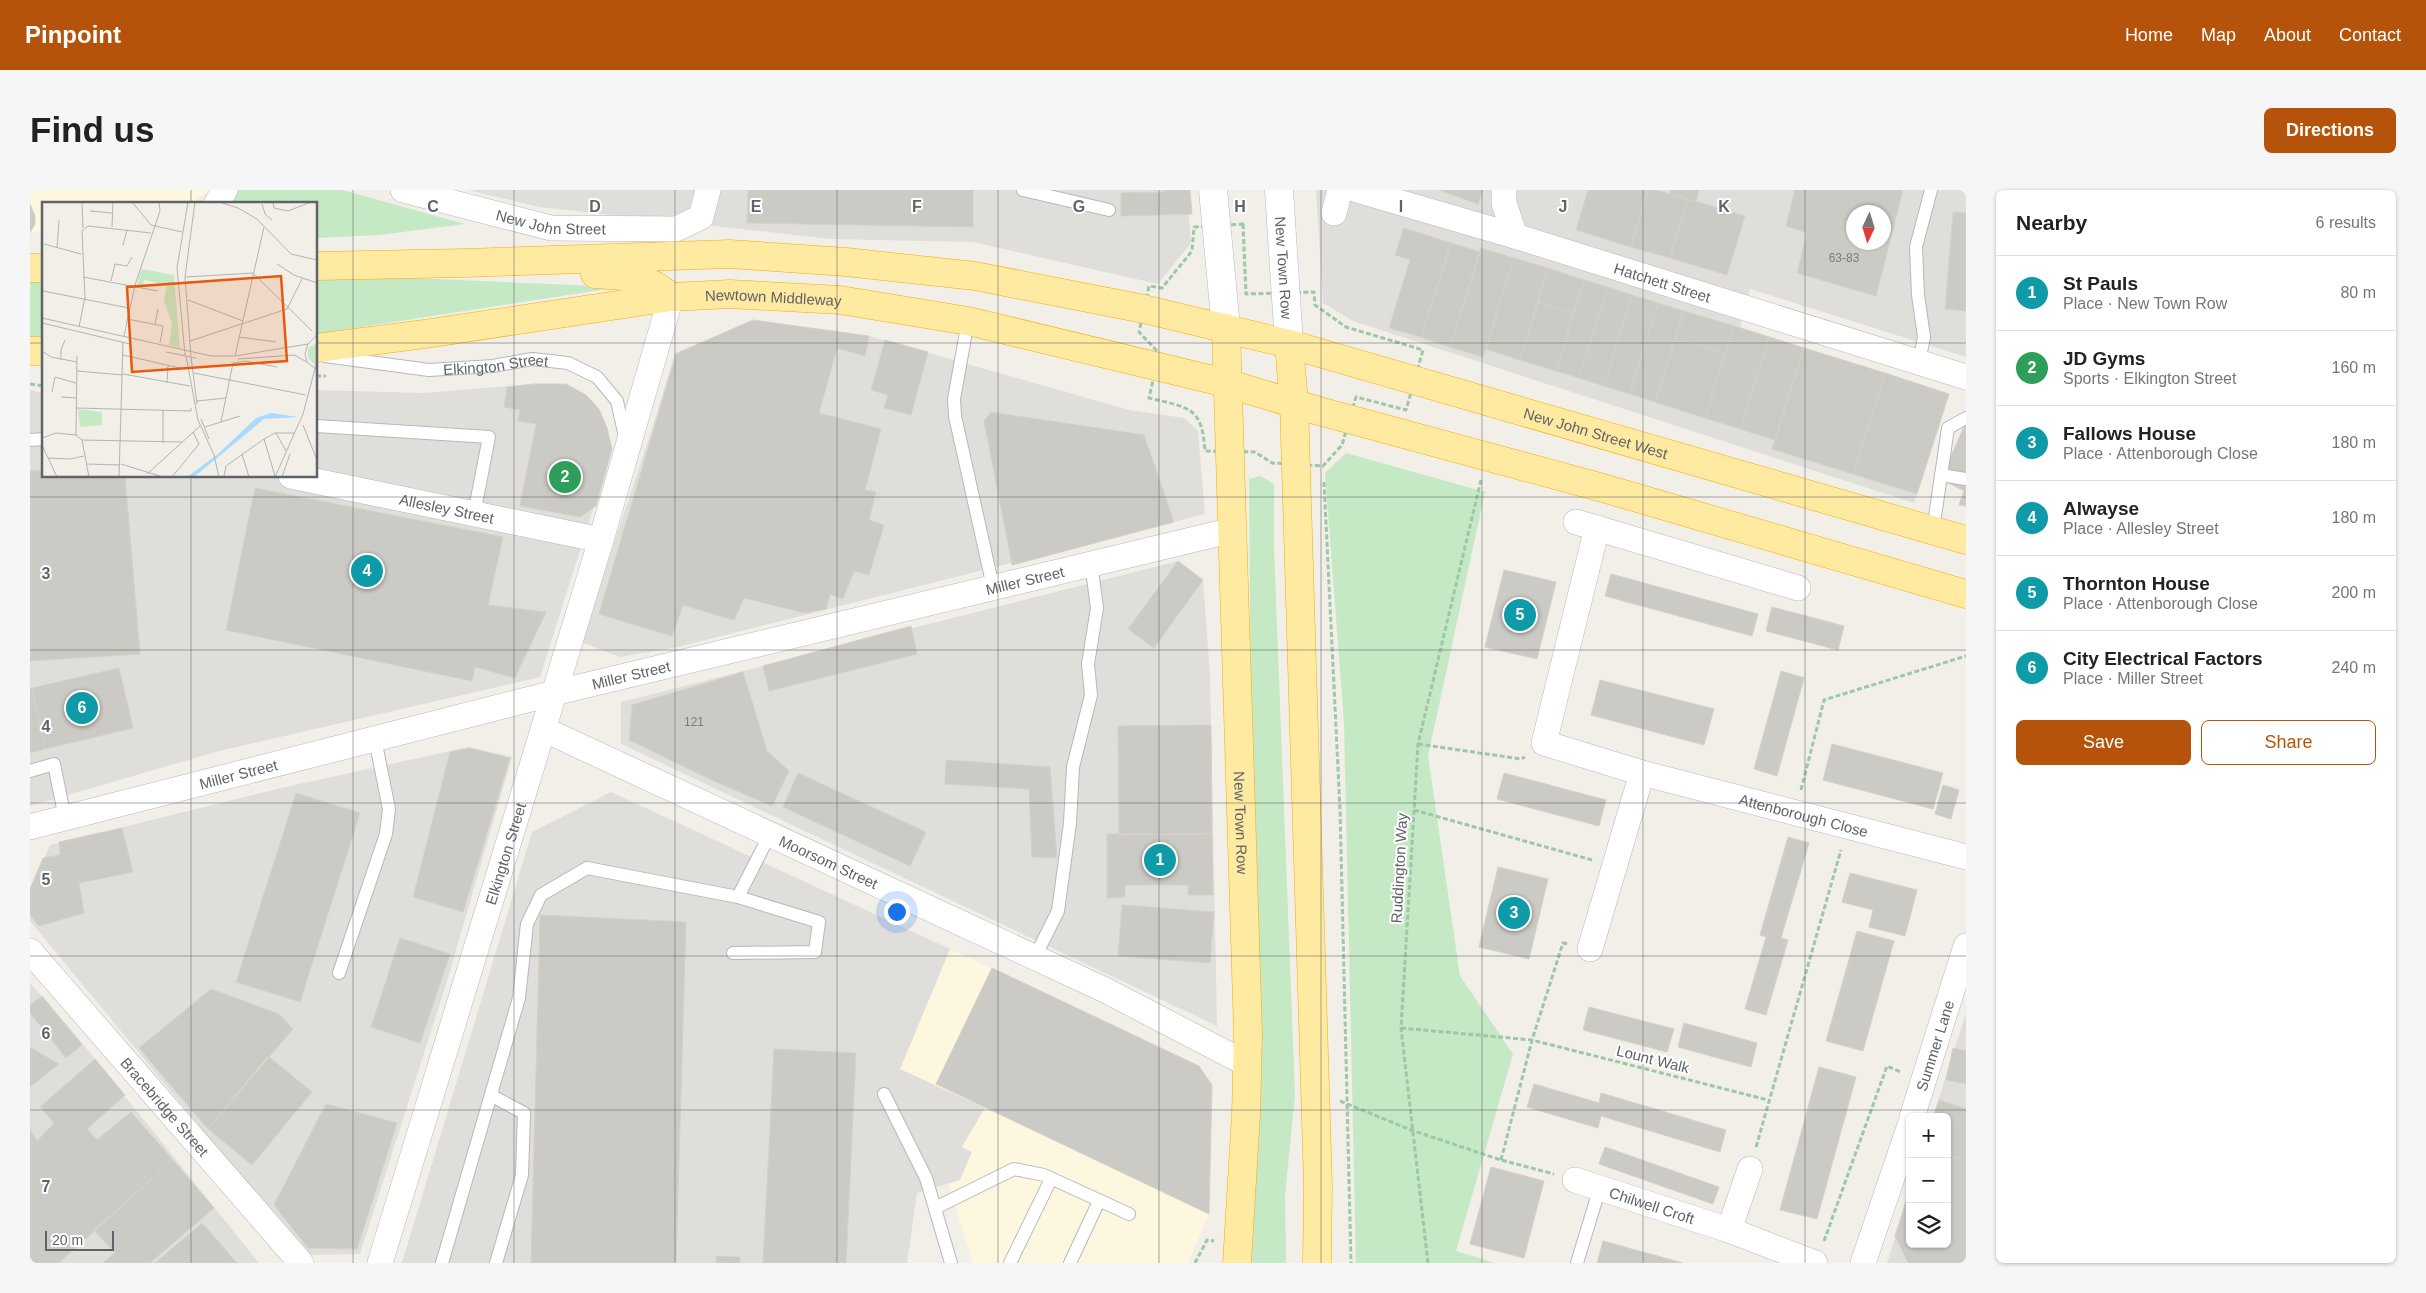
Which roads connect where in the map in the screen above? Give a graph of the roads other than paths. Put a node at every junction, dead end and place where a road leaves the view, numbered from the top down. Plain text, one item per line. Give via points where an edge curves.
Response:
1 (225, 190) edge
2 (403, 190) edge
3 (708, 190) edge
4 (1023, 190) edge
5 (1213, 190) edge
6 (1279, 190) edge
7 (1357, 190) edge
8 (1504, 190) edge
9 (1931, 190) edge
10 (217, 202) edge
11 (1109, 210) dead end
12 (1515, 236) junction
13 (464, 263) junction
14 (318, 266) edge
15 (671, 297) junction
16 (968, 321) junction
17 (1226, 328) junction
18 (1290, 344) junction
19 (318, 348) edge
20 (318, 355) edge
21 (1919, 362) junction
22 (1966, 377) edge
23 (1226, 383) junction
24 (1294, 404) junction
25 (1966, 418) edge
26 (318, 426) edge
27 (627, 444) junction
28 (1941, 475) junction
29 (301, 478) edge
30 (1966, 479) edge
31 (474, 514) junction
32 (1233, 530) junction
33 (1933, 530) junction
34 (601, 540) junction
35 (1966, 540) edge
36 (1091, 563) junction
37 (993, 587) junction
38 (1798, 588) dead end
39 (1966, 594) edge
40 (554, 693) junction
41 (543, 729) junction
42 (375, 739) junction
43 (30, 771) edge
44 (1642, 773) junction
45 (65, 818) junction
46 (30, 827) edge
47 (770, 834) junction
48 (1966, 857) edge
49 (738, 897) junction
50 (1966, 946) edge
51 (1590, 949) road end
52 (30, 951) edge
53 (733, 953) dead end
54 (1035, 957) junction
55 (339, 973) dead end
56 (1959, 993) edge
57 (1247, 1064) junction
58 (884, 1094) dead end
59 (1326, 1095) junction
60 (492, 1096) junction
61 (1913, 1113) edge
62 (1906, 1137) edge
63 (1750, 1170) road end
64 (1051, 1179) junction
65 (1575, 1180) road end
66 (1600, 1187) junction
67 (1099, 1201) junction
68 (935, 1208) junction
69 (1128, 1214) dead end
70 (1729, 1230) junction
71 (1819, 1254) edge
72 (301, 1263) edge
73 (380, 1263) edge
74 (442, 1263) edge
75 (496, 1263) edge
76 (951, 1263) edge
77 (1010, 1263) edge
78 (1070, 1263) edge
79 (1237, 1263) edge
80 (1298, 1263) edge
81 (1317, 1263) edge
82 (1577, 1263) edge
83 (1863, 1263) edge

1 - 10 street
2 - 3 street, New John Street via 550,228 676,229 701,217
4 - 11 lane
5 - 17 main road
6 - 18 main road, New Town Row
7 - 12 street, Hatchett Street
8 - 12 street via 1504,204
9 - 21 lane via 1916,247 1924,337
12 - 21 street, Hatchett Street
13 - 14 highway
13 - 15 highway via 640,278 656,284
13 - 17 highway via 730,254 846,262 975,276
15 - 16 highway, Newtown Middleway via 730,294 840,300
15 - 19 highway, Newtown Middleway
15 - 27 street, Elkington Street
16 - 23 highway, Newtown Middleway
16 - 37 lane via 954,399 957,431
17 - 18 highway, New John Street West
17 - 23 highway, New Town Row
18 - 24 highway
18 - 33 highway, New John Street West
20 - 27 lane, Elkington Street via 429,370 493,366 532,359 568,363 597,377 617,401
21 - 22 street, Hatchett Street
23 - 24 highway
23 - 32 highway, New Town Row
24 - 39 highway via 1612,490
24 - 59 highway
25 - 28 lane via 1948,428
26 - 31 lane via 488,438
27 - 34 street, Elkington Street
28 - 30 lane
28 - 33 lane
29 - 31 street, Allesley Street
31 - 34 street, Allesley Street
32 - 36 street, Miller Street
32 - 57 highway, New Town Row
33 - 35 highway, New John Street West
34 - 40 street, Elkington Street
36 - 37 street, Miller Street
36 - 54 lane via 1097,608 1088,664 1091,695 1073,767 1070,823 1058,911
37 - 40 street, Miller Street
38 - 44 street, Attenborough Close via 1586,525 1544,743
40 - 41 street, Elkington Street
40 - 42 street, Miller Street
41 - 47 street, Moorsom Street
41 - 73 street, Elkington Street
42 - 45 street, Miller Street
42 - 55 lane via 389,808 386,834
43 - 45 lane via 54,764
44 - 48 street, Attenborough Close
44 - 51 street
45 - 46 street, Miller Street
47 - 49 lane
47 - 54 street, Moorsom Street
49 - 53 lane via 819,922 815,952
49 - 60 lane via 587,868 542,895 527,924 519,998
50 - 56 street, Summer Lane
52 - 72 street, Bracebridge Street
54 - 57 street, Moorsom Street
56 - 61 street, Summer Lane
57 - 79 highway, New Town Row
58 - 68 lane via 926,1178
59 - 80 highway via 1302,1165
59 - 81 highway via 1318,1185
60 - 74 lane
60 - 75 lane via 524,1113 522,1176
62 - 83 street
63 - 70 street
64 - 67 lane
64 - 68 lane via 1014,1169
64 - 77 lane
65 - 66 street, Chilwell Croft
66 - 70 street, Chilwell Croft
66 - 82 lane
67 - 69 lane
67 - 78 lane
68 - 76 lane
70 - 71 street, Chilwell Croft

